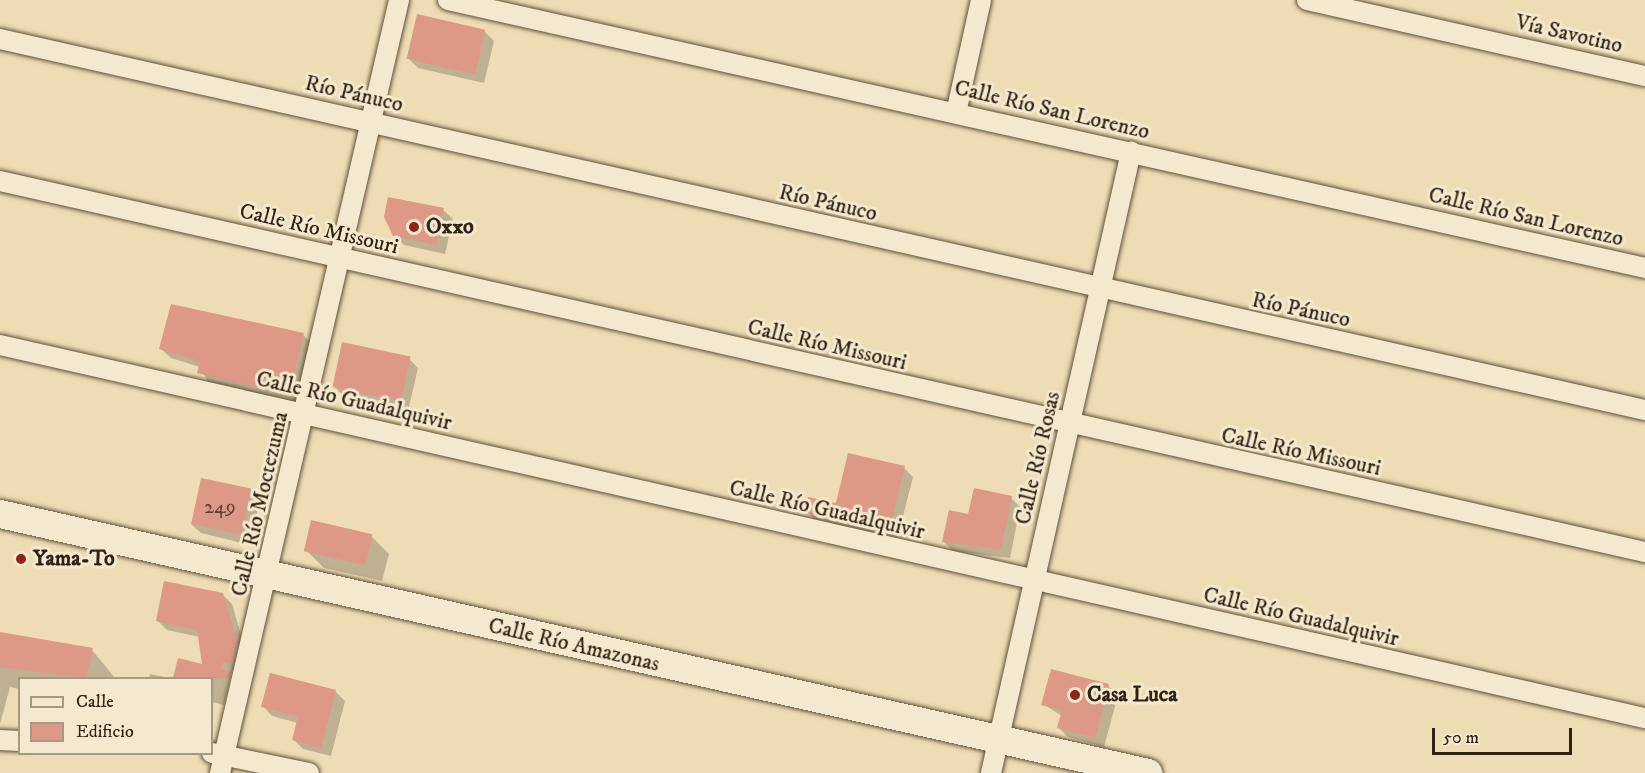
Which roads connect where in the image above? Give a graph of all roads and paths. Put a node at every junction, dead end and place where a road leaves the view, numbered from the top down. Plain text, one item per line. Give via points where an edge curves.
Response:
1 (399, 0) edge
2 (448, 0) edge
3 (981, 0) edge
4 (1307, 0) edge
5 (0, 39) edge
6 (1645, 75) edge
7 (956, 113) junction
8 (372, 122) junction
9 (1131, 152) junction
10 (0, 181) edge
11 (340, 258) junction
12 (1645, 268) edge
13 (1101, 290) junction
14 (0, 345) edge
15 (1645, 410) edge
16 (304, 415) junction
17 (1070, 426) junction
18 (0, 514) edge
19 (1645, 552) edge
20 (269, 576) junction
21 (1035, 582) junction
22 (1645, 718) edge
23 (0, 740) edge
24 (998, 740) junction
25 (18, 741) edge
26 (218, 760) edge
27 (309, 773) edge
28 (991, 773) edge
29 (1148, 773) edge

1 - 8 street, Calle Río Moctezuma
2 - 7 street, Calle Río San Lorenzo
3 - 7 street
4 - 6 street, Vía Savotino
5 - 8 street, Río Pánuco
7 - 9 street, Calle Río San Lorenzo
8 - 11 street, Calle Río Moctezuma
8 - 13 street, Río Pánuco
9 - 12 street, Calle Río San Lorenzo
9 - 13 street, Calle Río Rosas
10 - 11 street, Calle Río Missouri
11 - 16 street, Calle Río Moctezuma
11 - 17 street, Calle Río Missouri
13 - 15 street, Río Pánuco
13 - 17 street, Calle Río Rosas
14 - 16 street, Calle Río Guadalquivir
16 - 20 street, Calle Río Moctezuma
16 - 21 street, Calle Río Guadalquivir
17 - 19 street, Calle Río Missouri
17 - 21 street, Calle Río Rosas
18 - 20 street, Calle Río Amazonas
20 - 24 street, Calle Río Amazonas
20 - 26 street, Calle Río Moctezuma
21 - 22 street, Calle Río Guadalquivir
21 - 24 street, Calle Río Rosas
23 - 25 street
24 - 28 street, Calle Río Rosas
24 - 29 street, Calle Río Amazonas
26 - 27 street

